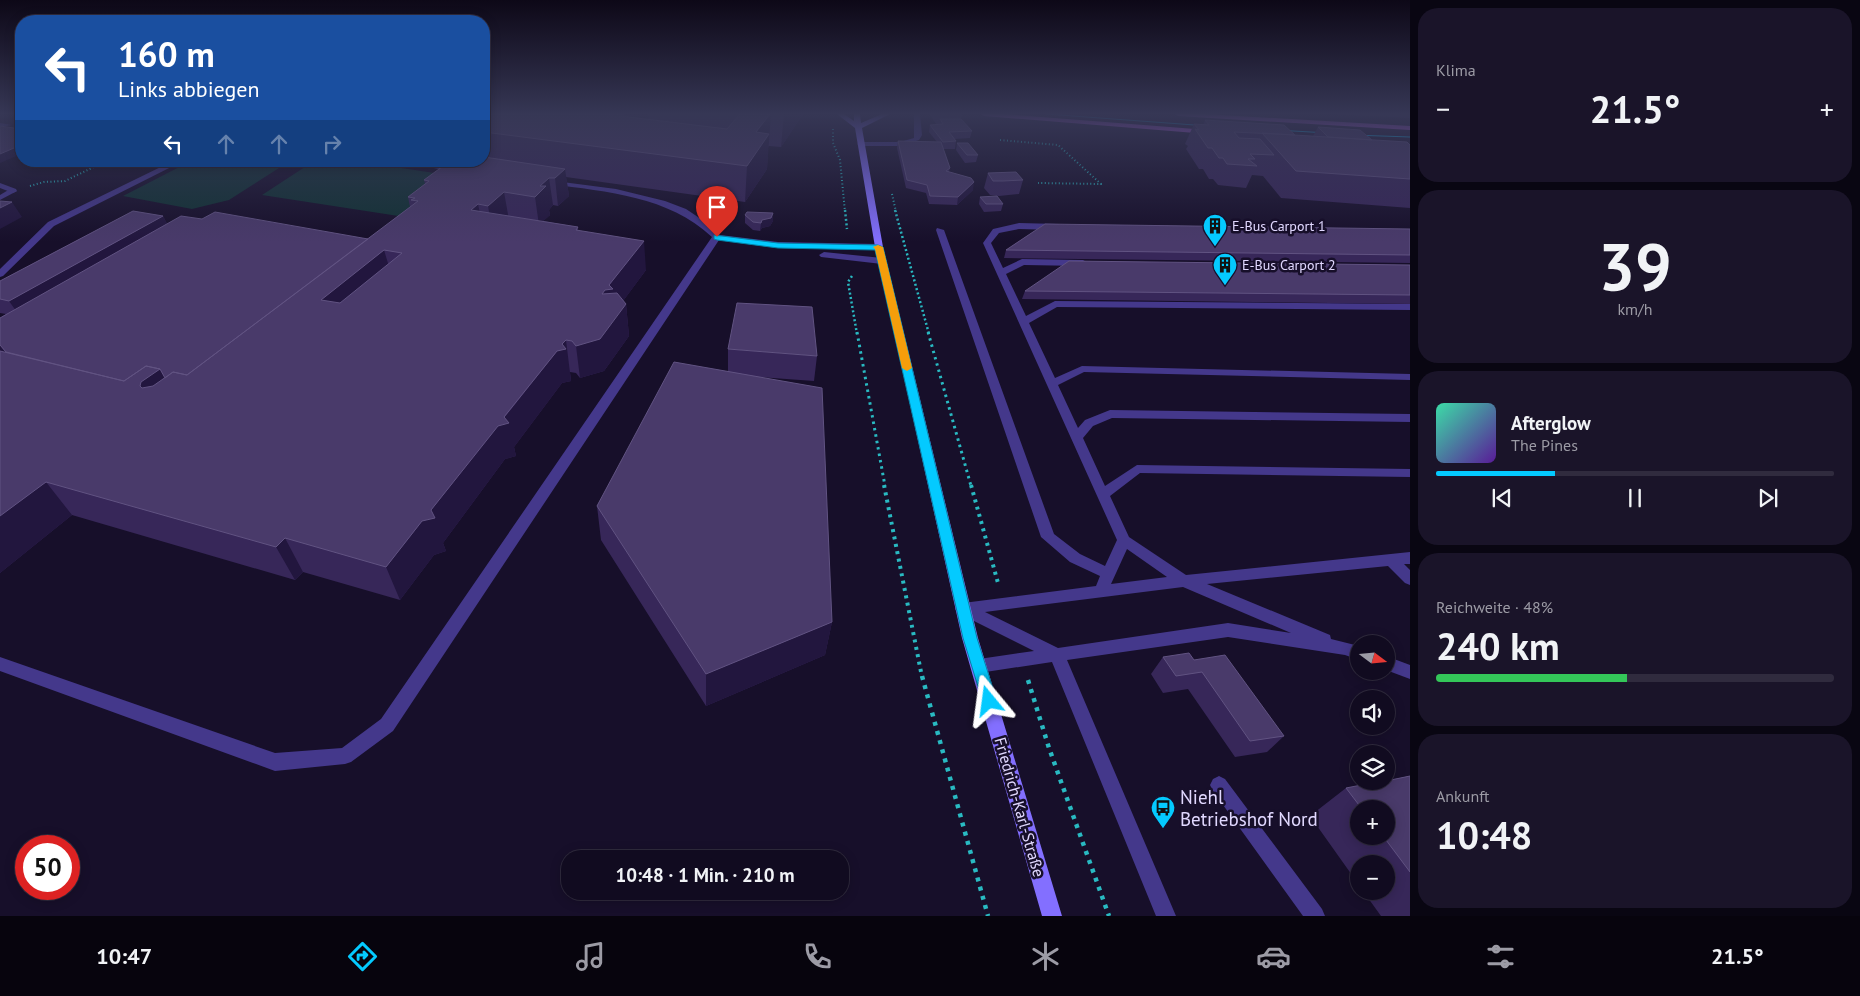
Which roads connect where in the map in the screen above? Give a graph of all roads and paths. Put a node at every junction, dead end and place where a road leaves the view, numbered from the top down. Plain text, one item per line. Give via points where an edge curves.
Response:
1 (839, 157) edge
2 (863, 157) edge
3 (1072, 157) edge
4 (94, 167) edge
5 (167, 167) edge
6 (441, 167) edge
7 (471, 171) edge
8 (538, 180) edge
9 (1038, 183) dead end
10 (0, 185) edge
11 (13, 191) junction
12 (0, 198) edge
13 (896, 211) dead end
14 (1068, 227) edge
15 (940, 230) dead end
16 (717, 237) junction
17 (778, 245) junction
18 (850, 247) junction
19 (878, 247) junction
20 (853, 257) junction
21 (882, 261) junction
22 (1092, 263) edge
23 (1001, 273) junction
24 (0, 274) edge
25 (1410, 307) edge
26 (1023, 322) junction
27 (1410, 377) edge
28 (1052, 384) junction
29 (1410, 418) edge
30 (1077, 438) junction
31 (1410, 472) edge
32 (1103, 494) junction
33 (1124, 540) junction
34 (1410, 558) edge
35 (1391, 560) junction
36 (1110, 574) junction
37 (1410, 578) edge
38 (1184, 581) junction
39 (1101, 591) junction
40 (1004, 604) junction
41 (963, 609) junction
42 (1350, 650) edge
43 (1350, 651) edge
44 (1057, 655) junction
45 (1022, 660) junction
46 (0, 664) edge
47 (979, 666) junction
48 (1395, 666) edge
49 (1410, 672) edge
50 (1219, 785) dead end
51 (988, 916) edge
52 (1052, 916) edge
53 (1109, 916) edge
54 (1166, 916) edge
55 (1315, 916) edge

1 - 18 path
2 - 19 main road, Friedrich-Karl-Straße
3 - 9 path via 1101,184
4 - 11 path via 65,181 44,182
5 - 24 street via 51,224
6 - 7 street
8 - 16 street via 656,200 707,225
10 - 11 street
11 - 12 street
13 - 40 path
14 - 23 street via 1019,226 996,231 987,243
15 - 36 street via 1048,538 1075,558
16 - 17 street
16 - 46 street via 386,725 345,756 275,762
17 - 18 street
17 - 20 street via 803,252
18 - 19 street
19 - 21 main road, Friedrich-Karl-Straße
20 - 21 street
20 - 51 path via 855,268 848,282 893,534 924,685
21 - 41 main road, Friedrich-Karl-Straße
22 - 23 street via 1022,262
23 - 26 street
25 - 26 street via 1055,304
26 - 28 street
27 - 28 street via 1082,369
28 - 30 street
29 - 30 street via 1110,414 1089,423
30 - 32 street
31 - 32 street via 1137,469
32 - 33 street
33 - 36 street
33 - 38 street
34 - 35 street
35 - 37 street
35 - 38 street
36 - 39 street
38 - 39 street
38 - 42 street
39 - 40 street
40 - 41 street
41 - 44 street
41 - 47 main road, Friedrich-Karl-Straße
43 - 44 street via 1228,630
44 - 45 street
44 - 54 street
45 - 47 street
45 - 53 path
47 - 52 main road, Friedrich-Karl-Straße
48 - 49 street
50 - 55 street

